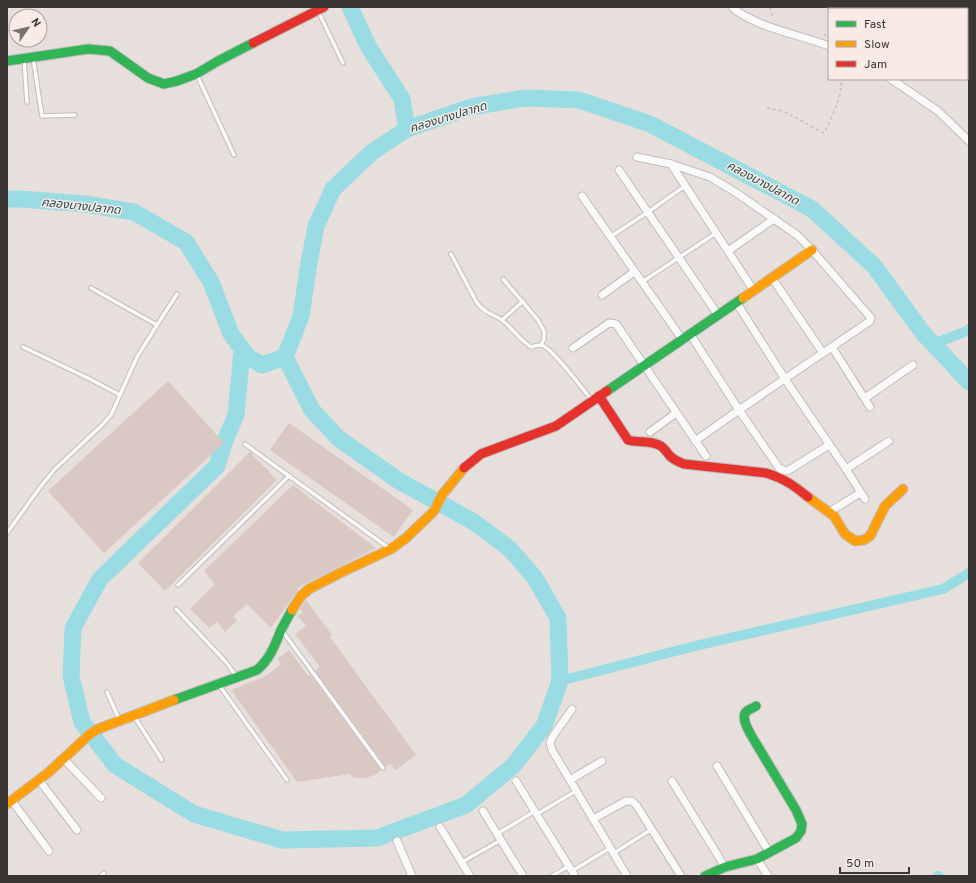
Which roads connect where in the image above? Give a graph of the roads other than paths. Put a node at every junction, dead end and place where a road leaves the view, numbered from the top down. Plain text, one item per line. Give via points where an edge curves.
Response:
1 (732, 7) edge
2 (321, 9) edge
3 (828, 46) edge
4 (33, 57) junction
5 (24, 59) junction
6 (7, 61) edge
7 (343, 63) dead end
8 (196, 74) junction
9 (892, 80) edge
10 (27, 102) dead end
11 (75, 115) dead end
12 (969, 141) edge
13 (234, 155) dead end
14 (637, 157) dead end
15 (671, 164) junction
16 (619, 170) dead end
17 (686, 186) junction
18 (582, 196) dead end
19 (648, 212) junction
20 (774, 219) junction
21 (716, 233) junction
22 (610, 237) junction
23 (812, 250) junction
24 (728, 251) junction
25 (451, 254) dead end
26 (679, 258) junction
27 (634, 272) junction
28 (772, 278) junction
29 (503, 279) dead end
30 (641, 282) junction
31 (90, 288) dead end
32 (754, 291) junction
33 (177, 294) dead end
34 (602, 295) dead end
35 (523, 302) junction
36 (736, 302) junction
37 (718, 315) junction
38 (502, 320) junction
39 (156, 325) junction
40 (686, 337) junction
41 (541, 345) junction
42 (23, 346) dead end
43 (832, 347) junction
44 (573, 348) dead end
45 (823, 354) junction
46 (644, 365) junction
47 (913, 365) dead end
48 (785, 379) junction
49 (120, 395) junction
50 (596, 398) junction
51 (865, 398) junction
52 (870, 407) dead end
53 (739, 410) junction
54 (676, 413) junction
55 (650, 432) dead end
56 (695, 441) junction
57 (889, 441) dead end
58 (245, 444) dead end
59 (829, 444) junction
60 (706, 456) dead end
61 (846, 469) junction
62 (289, 476) junction
63 (903, 489) dead end
64 (860, 493) junction
65 (865, 499) dead end
66 (834, 510) dead end
67 (7, 533) edge
68 (391, 549) junction
69 (178, 585) dead end
70 (176, 609) dead end
71 (282, 629) junction
72 (237, 677) junction
73 (218, 684) junction
74 (107, 692) dead end
75 (756, 706) dead end
76 (572, 709) dead end
77 (134, 715) junction
78 (120, 720) junction
79 (63, 758) junction
80 (162, 760) dead end
81 (602, 760) dead end
82 (717, 766) dead end
83 (383, 768) dead end
84 (39, 780) junction
85 (287, 780) dead end
86 (516, 780) dead end
87 (570, 780) junction
88 (672, 781) dead end
89 (576, 791) junction
90 (101, 798) dead end
91 (9, 802) edge
92 (483, 811) dead end
93 (536, 813) junction
94 (593, 819) junction
95 (440, 827) dead end
96 (652, 829) junction
97 (76, 830) dead end
98 (499, 837) junction
99 (397, 841) dead end
100 (612, 850) junction
101 (49, 851) dead end
102 (769, 852) junction
103 (757, 859) junction
104 (462, 862) junction
105 (725, 867) junction
106 (572, 871) edge
107 (710, 875) edge
108 (412, 876) edge
109 (470, 876) edge
110 (523, 876) edge
111 (552, 876) edge
112 (627, 876) edge
113 (681, 876) edge
114 (768, 876) edge

1 - 3 street via 755,21
2 - 7 lane
2 - 8 street
4 - 5 street
4 - 8 street via 88,49 110,51 148,78 164,84
4 - 11 lane via 42,116
5 - 6 street
5 - 10 lane
8 - 13 lane
9 - 12 street via 938,111
14 - 15 street
15 - 17 street
15 - 20 street via 710,177
16 - 19 street
17 - 19 lane
17 - 21 street
18 - 22 street
19 - 22 lane
19 - 26 street
20 - 23 street via 797,235
20 - 24 street
21 - 24 street
21 - 26 lane
22 - 27 street
23 - 28 street
23 - 43 street via 871,318
24 - 32 street
25 - 38 lane via 477,303 482,309
26 - 30 lane
26 - 37 street
27 - 30 street
27 - 34 street
28 - 32 street
28 - 45 street
29 - 35 lane
30 - 40 street
31 - 39 lane
32 - 36 street
33 - 39 lane
35 - 38 lane
35 - 41 lane via 544,331
36 - 37 street
36 - 48 street
37 - 40 street
38 - 41 lane via 531,347
39 - 49 lane via 137,357
40 - 46 street
40 - 53 street
41 - 50 lane via 548,348
42 - 49 lane
43 - 45 street
43 - 51 street
44 - 46 street via 609,323 613,323
45 - 48 street
46 - 50 street
46 - 54 street
47 - 51 street
48 - 53 street
48 - 59 street
49 - 67 lane via 111,415 55,469
50 - 63 street via 628,440 660,445 676,461 684,464 766,473 779,477 834,516 851,540 864,540 870,536 885,506
50 - 68 street via 556,426 481,454 471,461 442,495 434,511
51 - 52 street
53 - 56 street
53 - 59 street via 779,468 784,471
54 - 55 street
54 - 56 street
56 - 60 street
57 - 61 street
58 - 62 lane
59 - 61 street
61 - 64 street
62 - 68 lane
62 - 69 lane
64 - 65 street
64 - 66 street
68 - 71 street via 304,593
70 - 72 lane
71 - 72 street via 263,665 257,670
71 - 83 lane
72 - 73 street
73 - 77 street
73 - 85 lane
74 - 78 lane
75 - 102 street via 746,712 745,724 796,810 802,829 796,838
76 - 87 street via 550,742
77 - 78 street
77 - 80 lane
78 - 79 street via 94,731
79 - 84 street
79 - 90 street
81 - 87 street
82 - 102 street
84 - 91 street
84 - 97 street
86 - 93 street
87 - 89 street
88 - 105 street
89 - 93 lane
89 - 94 street
91 - 101 street
92 - 98 street
93 - 98 lane
93 - 106 street
94 - 96 street via 626,801 632,801
94 - 100 street
95 - 104 street
96 - 100 lane
96 - 113 street
98 - 104 lane
98 - 110 street
99 - 108 street
100 - 106 lane
100 - 112 street
102 - 103 street
103 - 105 street
103 - 114 street
104 - 109 street
105 - 107 street
106 - 111 lane

